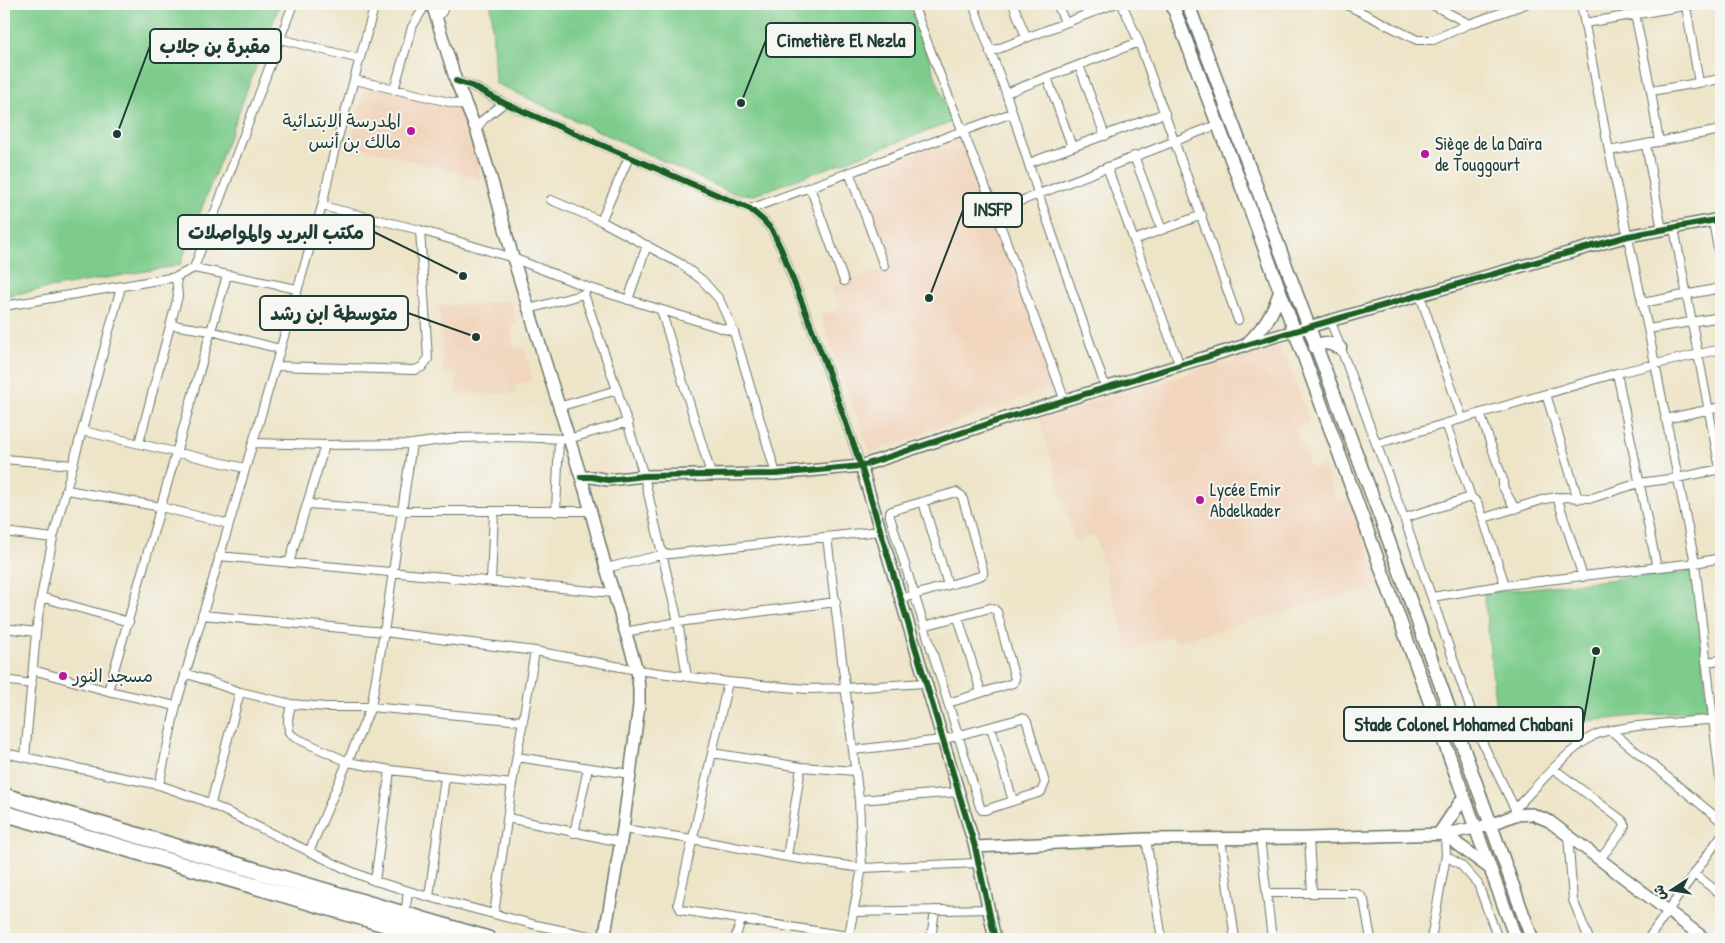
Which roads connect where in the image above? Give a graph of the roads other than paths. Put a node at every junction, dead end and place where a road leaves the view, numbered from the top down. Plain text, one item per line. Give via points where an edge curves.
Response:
1 (293, 4) edge
2 (375, 4) edge
3 (426, 4) edge
4 (432, 4) edge
5 (444, 4) edge
6 (913, 4) edge
7 (973, 4) edge
8 (1013, 4) edge
9 (1057, 4) edge
10 (1114, 4) edge
11 (1122, 4) edge
12 (1172, 4) edge
13 (1188, 4) edge
14 (1345, 4) edge
15 (1431, 4) edge
16 (1450, 4) edge
17 (1526, 4) edge
18 (1581, 4) edge
19 (1696, 4) edge
20 (1686, 6) junction
21 (1446, 12) junction
22 (1635, 14) junction
23 (436, 19) junction
24 (1065, 22) junction
25 (1585, 23) junction
26 (1469, 24) junction
27 (1026, 37) junction
28 (280, 39) junction
29 (1140, 42) junction
30 (990, 52) junction
31 (360, 59) junction
32 (1079, 65) junction
33 (1047, 77) junction
34 (1721, 79) edge
35 (354, 80) junction
36 (456, 81) junction
37 (1699, 83) junction
38 (394, 90) junction
39 (1651, 91) junction
40 (1006, 93) junction
41 (504, 103) junction
42 (466, 106) junction
43 (1012, 113) junction
44 (1165, 114) junction
45 (1219, 124) junction
46 (476, 128) junction
47 (964, 130) junction
48 (1721, 130) edge
49 (1105, 136) junction
50 (1176, 140) junction
51 (1659, 142) junction
52 (1646, 145) junction
53 (1072, 147) junction
54 (1609, 151) junction
55 (1134, 156) junction
56 (629, 157) junction
57 (1029, 163) junction
58 (1107, 167) junction
59 (849, 172) junction
60 (810, 186) junction
61 (1038, 193) junction
62 (551, 200) dead end
63 (322, 206) junction
64 (750, 209) junction
65 (995, 211) junction
66 (1202, 215) junction
67 (1717, 220) edge
68 (601, 221) junction
69 (1674, 228) junction
70 (420, 230) junction
71 (1162, 230) junction
72 (1662, 230) junction
73 (1628, 236) junction
74 (1134, 240) junction
75 (647, 245) junction
76 (513, 258) junction
77 (1721, 263) edge
78 (884, 266) dead end
79 (194, 268) junction
80 (227, 275) junction
81 (176, 277) junction
82 (844, 280) dead end
83 (122, 287) junction
84 (1721, 288) edge
85 (298, 289) junction
86 (586, 291) junction
87 (1280, 292) junction
88 (1420, 295) junction
89 (1687, 295) junction
90 (628, 300) junction
91 (1642, 303) junction
92 (4, 306) edge
93 (529, 309) junction
94 (661, 310) junction
95 (1721, 317) edge
96 (1238, 320) dead end
97 (1331, 322) junction
98 (1692, 322) junction
99 (172, 325) junction
100 (1308, 328) junction
101 (1648, 329) junction
102 (210, 331) junction
103 (734, 332) junction
104 (1294, 332) junction
105 (1246, 345) junction
106 (1315, 347) junction
107 (1340, 348) junction
108 (1721, 349) edge
109 (280, 350) junction
110 (1698, 353) junction
111 (1654, 363) junction
112 (274, 366) junction
113 (1180, 366) junction
114 (1617, 372) junction
115 (1106, 389) junction
116 (617, 390) junction
117 (1546, 394) junction
118 (1065, 402) junction
119 (558, 407) junction
120 (1721, 407) edge
121 (1709, 409) junction
122 (1480, 413) junction
123 (1462, 418) junction
124 (1665, 419) junction
125 (628, 422) junction
126 (1446, 423) junction
127 (82, 431) junction
128 (564, 439) junction
129 (253, 442) junction
130 (139, 443) junction
131 (325, 444) junction
132 (412, 444) junction
133 (1376, 444) junction
134 (176, 452) junction
135 (4, 459) edge
136 (73, 465) junction
137 (861, 466) junction
138 (245, 468) junction
139 (1720, 469) edge
140 (711, 474) junction
141 (776, 474) junction
142 (644, 476) junction
143 (581, 477) junction
144 (1677, 478) junction
145 (608, 480) junction
146 (1639, 483) junction
147 (67, 490) junction
148 (585, 490) junction
149 (1471, 497) junction
150 (1557, 497) junction
151 (1578, 499) junction
152 (923, 502) junction
153 (308, 504) junction
154 (161, 507) junction
155 (1515, 508) junction
156 (402, 511) junction
157 (591, 511) junction
158 (494, 512) junction
159 (556, 512) junction
160 (1404, 518) junction
161 (1484, 518) junction
162 (229, 524) junction
163 (880, 531) junction
164 (4, 532) edge
165 (827, 537) junction
166 (53, 538) junction
167 (661, 555) junction
168 (220, 556) junction
169 (1721, 558) edge
170 (289, 563) junction
171 (1695, 563) junction
172 (606, 568) junction
173 (1657, 568) junction
174 (392, 572) junction
175 (1583, 577) junction
176 (491, 582) junction
177 (948, 585) junction
178 (1505, 585) junction
179 (613, 593) junction
180 (914, 594) junction
181 (41, 597) junction
182 (1432, 597) junction
183 (900, 599) junction
184 (836, 602) junction
185 (202, 615) junction
186 (958, 617) junction
187 (129, 622) junction
188 (678, 622) junction
189 (924, 626) junction
190 (4, 628) edge
191 (36, 632) junction
192 (384, 632) junction
193 (625, 632) junction
194 (535, 651) junction
195 (1721, 660) edge
196 (1706, 662) junction
197 (33, 670) junction
198 (637, 670) junction
199 (185, 673) junction
200 (686, 677) junction
201 (4, 680) edge
202 (728, 682) junction
203 (925, 683) junction
204 (32, 684) junction
205 (846, 688) junction
206 (108, 691) junction
207 (240, 692) junction
208 (981, 692) junction
209 (948, 703) junction
210 (291, 704) junction
211 (176, 706) junction
212 (372, 707) junction
213 (1717, 719) edge
214 (522, 721) junction
215 (991, 727) junction
216 (1610, 730) junction
217 (958, 736) junction
218 (942, 740) junction
219 (854, 750) junction
220 (4, 753) edge
221 (712, 753) junction
222 (24, 757) junction
223 (517, 758) junction
224 (348, 762) junction
225 (801, 767) junction
226 (588, 768) junction
227 (1554, 769) junction
228 (390, 770) junction
229 (856, 771) junction
230 (630, 774) junction
231 (1720, 774) edge
232 (445, 776) junction
233 (512, 784) junction
234 (159, 785) junction
235 (1721, 788) edge
236 (958, 792) junction
237 (4, 796) edge
238 (1464, 797) junction
239 (859, 800) junction
240 (1013, 801) junction
241 (211, 803) junction
242 (1515, 812) junction
243 (4, 813) edge
244 (508, 818) junction
245 (1721, 821) edge
246 (1490, 825) junction
247 (1475, 828) junction
248 (623, 829) junction
249 (574, 833) junction
250 (1444, 834) junction
251 (1568, 835) junction
252 (1721, 836) edge
253 (1260, 838) junction
254 (1309, 838) junction
255 (692, 839) junction
256 (1221, 839) junction
257 (1146, 840) junction
258 (621, 842) junction
259 (975, 847) junction
260 (309, 852) junction
261 (1446, 856) junction
262 (787, 857) junction
263 (1600, 860) junction
264 (978, 863) junction
265 (862, 868) junction
266 (1490, 868) junction
267 (1694, 874) junction
268 (375, 881) junction
269 (408, 891) junction
270 (1312, 892) junction
271 (1266, 893) junction
272 (1721, 894) edge
273 (429, 897) junction
274 (989, 909) junction
275 (935, 910) junction
276 (1667, 911) junction
277 (854, 912) junction
278 (494, 914) junction
279 (741, 920) junction
280 (404, 922) junction
281 (602, 936) edge
282 (848, 938) edge
283 (436, 939) edge
284 (488, 939) edge
285 (735, 939) edge
286 (931, 939) edge
287 (995, 939) edge
288 (1162, 939) edge
289 (1235, 939) edge
290 (1272, 939) edge
291 (1371, 939) edge
292 (1431, 939) edge
293 (1498, 939) edge
294 (1516, 939) edge
295 (1532, 939) edge
296 (1588, 939) edge
297 (1648, 939) edge
298 (1705, 939) edge

1 - 28 street
2 - 31 street
3 - 38 street via 412,27
4 - 23 street
5 - 23 street
6 - 47 street
7 - 30 street
8 - 27 street
9 - 24 street
10 - 24 street
11 - 29 street
12 - 45 main road
13 - 100 main road
14 - 26 street via 1417,40 1433,40
15 - 21 street
16 - 21 street
17 - 26 street
18 - 25 street
19 - 20 street
20 - 22 street
20 - 37 street
21 - 26 street
22 - 25 street
22 - 39 street
23 - 36 street
24 - 27 street
25 - 54 street
27 - 30 street
28 - 31 street
28 - 79 street
29 - 32 street
29 - 44 street
30 - 40 street
31 - 35 street
32 - 33 street
32 - 49 street
33 - 40 street
33 - 53 street
34 - 37 street
35 - 38 street
35 - 63 street
36 - 41 street
36 - 42 street
37 - 39 street
38 - 42 street
39 - 51 street
40 - 43 street
41 - 46 street
41 - 56 street
42 - 46 street
43 - 47 street
43 - 57 street
44 - 49 street
44 - 50 street
45 - 50 street
45 - 87 main road
46 - 76 street
47 - 59 street
47 - 65 street
48 - 51 street
49 - 53 street
50 - 55 street
50 - 66 street
51 - 52 street
52 - 54 street
52 - 72 street
53 - 57 street
54 - 73 street
55 - 58 street
55 - 71 street
56 - 64 street
56 - 68 street
57 - 61 street
58 - 61 street
58 - 74 street
59 - 60 street
59 - 78 street
60 - 64 street
60 - 82 street
61 - 65 street
61 - 115 street
62 - 68 street
63 - 70 street
63 - 85 street
64 - 137 street via 772,230 782,251
65 - 118 street
66 - 71 street
66 - 96 street
67 - 69 street
67 - 77 street
68 - 75 street
69 - 72 street
69 - 89 street
70 - 76 street
70 - 112 street via 428,359 422,366 415,370
71 - 74 street
72 - 73 street
73 - 88 street
73 - 91 street
74 - 113 street
75 - 90 street
75 - 103 street via 702,280 719,299
76 - 86 street
76 - 93 street
79 - 80 street
79 - 81 street
80 - 85 street
80 - 102 street
81 - 83 street
81 - 99 street via 178,296
83 - 92 street
83 - 127 street
84 - 89 street
85 - 109 street
86 - 90 street
86 - 93 street
86 - 116 street
87 - 104 main road
87 - 105 main road via 1267,323
88 - 97 street
88 - 123 street
89 - 91 street
89 - 98 street
90 - 94 street
91 - 101 street
93 - 119 street
94 - 103 street
94 - 140 street
95 - 98 street
97 - 100 street
97 - 107 street
98 - 101 street
98 - 110 street
99 - 102 street
99 - 130 street
100 - 104 street
100 - 106 main road
101 - 111 street
102 - 109 street
102 - 134 street
103 - 141 street
104 - 105 street
104 - 238 main road
105 - 113 street
106 - 107 main road via 1326,343
106 - 246 main road via 1382,522
107 - 133 street
108 - 110 street
109 - 112 street
110 - 111 street
110 - 121 street
111 - 114 street
111 - 124 street
112 - 129 street
113 - 115 street
114 - 117 street
114 - 146 street
115 - 118 street
116 - 119 street
116 - 125 street
117 - 122 street
117 - 151 street
118 - 137 street
119 - 128 street
120 - 121 street
121 - 124 street
121 - 139 street
122 - 123 street
122 - 155 street via 1502,487
123 - 126 street
124 - 144 street
125 - 128 street
125 - 142 street
126 - 133 street
126 - 149 street
127 - 130 street
127 - 136 street
128 - 132 street via 457,438
128 - 143 street
128 - 159 street
129 - 131 street
129 - 138 street
130 - 134 street
131 - 132 street
131 - 153 street
132 - 156 street
133 - 160 street
134 - 138 street
134 - 154 street
135 - 136 street
136 - 147 street
137 - 141 street
137 - 163 street
138 - 162 street
139 - 144 street
140 - 141 street
140 - 142 street
142 - 145 street
142 - 167 street
143 - 145 street
143 - 148 street
144 - 146 street
144 - 171 street
145 - 148 street
146 - 151 street via 1592,498
146 - 173 street
147 - 154 street
147 - 166 street
148 - 157 street
149 - 160 street
149 - 161 street
150 - 151 street
150 - 155 street
150 - 175 street
152 - 177 street
152 - 177 street via 956,492 962,496 983,574
152 - 180 street via 890,512
153 - 156 street
153 - 170 street
154 - 162 street
154 - 187 street
155 - 161 street
156 - 158 street
156 - 174 street
157 - 159 street
157 - 172 street
158 - 159 street
158 - 176 street
160 - 182 street
161 - 178 street
162 - 168 street
163 - 165 street
163 - 183 street
164 - 166 street
165 - 167 street
165 - 184 street
166 - 181 street
167 - 172 street
167 - 188 street
168 - 170 street
168 - 185 street
169 - 171 street
170 - 174 street
171 - 173 street
171 - 196 street
172 - 179 street
173 - 175 street
174 - 176 street
174 - 192 street
175 - 178 street
176 - 179 street
177 - 180 street
178 - 182 street
179 - 193 street
180 - 183 street
180 - 189 street
181 - 187 street
181 - 191 street
182 - 242 street via 1482,742
183 - 203 street
184 - 188 street
184 - 205 street
185 - 192 street
185 - 199 street
186 - 189 street
186 - 208 street
186 - 208 street via 990,608 997,612 1016,679
187 - 206 street
188 - 193 street
188 - 200 street
189 - 209 street
190 - 191 street
191 - 197 street
192 - 194 street
192 - 212 street
193 - 198 street
194 - 198 street
194 - 214 street
195 - 196 street
196 - 213 street
197 - 204 street
197 - 206 street
198 - 200 street
198 - 230 street via 638,704
199 - 207 street
199 - 211 street
200 - 202 street
201 - 204 street
202 - 205 street via 807,689
202 - 221 street
203 - 205 street
203 - 218 street
204 - 222 street
205 - 219 street
206 - 211 street
207 - 210 street
207 - 241 street
208 - 209 street
209 - 217 street
210 - 212 street
210 - 224 street via 289,732
211 - 234 street
212 - 214 street
212 - 224 street
213 - 216 street via 1663,722
213 - 231 street
214 - 223 street
215 - 217 street
215 - 240 street
215 - 240 street via 1022,718 1027,722 1045,783 1041,792
216 - 227 street via 1594,735
216 - 245 street
217 - 218 street
217 - 240 street via 982,810
218 - 219 street
218 - 236 street
219 - 229 street
220 - 222 street
221 - 225 street
221 - 255 street
222 - 234 street
223 - 226 street
223 - 233 street
224 - 228 street
224 - 260 street
225 - 229 street
225 - 262 street
226 - 230 street
226 - 249 street
227 - 242 street
227 - 263 street via 1623,821 1623,830
228 - 232 street
228 - 268 street
229 - 239 street
230 - 248 street
231 - 235 street
232 - 233 street
232 - 273 street
233 - 244 street
234 - 241 street
236 - 239 street
236 - 259 street
237 - 280 highway
238 - 247 main road
238 - 250 main road
239 - 265 street
241 - 260 street
242 - 246 street
242 - 251 street via 1549,820
243 - 280 highway
244 - 249 street
244 - 278 street
246 - 247 street
246 - 295 main road
247 - 250 street
247 - 266 main road
248 - 255 street
248 - 258 street
249 - 258 street
250 - 254 street
250 - 261 street
250 - 266 main road
251 - 263 street
251 - 296 street via 1573,900
252 - 267 street
253 - 254 street
253 - 256 street
253 - 271 street
254 - 270 street
255 - 262 street
255 - 279 street via 678,908
256 - 257 street
256 - 289 street
257 - 259 street
257 - 288 street
258 - 281 street
259 - 264 street
260 - 268 street
261 - 292 street
261 - 293 street via 1461,865 1478,884
262 - 265 street
263 - 276 street
264 - 265 street
264 - 274 street
265 - 277 street
266 - 294 main road
267 - 272 street
267 - 276 street
268 - 269 street
269 - 273 street
269 - 280 street
270 - 271 street
270 - 291 street via 1360,895 1364,900
271 - 290 street
273 - 278 street
274 - 275 street
274 - 287 street
275 - 277 street
275 - 286 street
276 - 297 street
276 - 298 street
277 - 282 street
278 - 281 street
279 - 282 street
279 - 285 street
280 - 283 highway
280 - 284 highway

